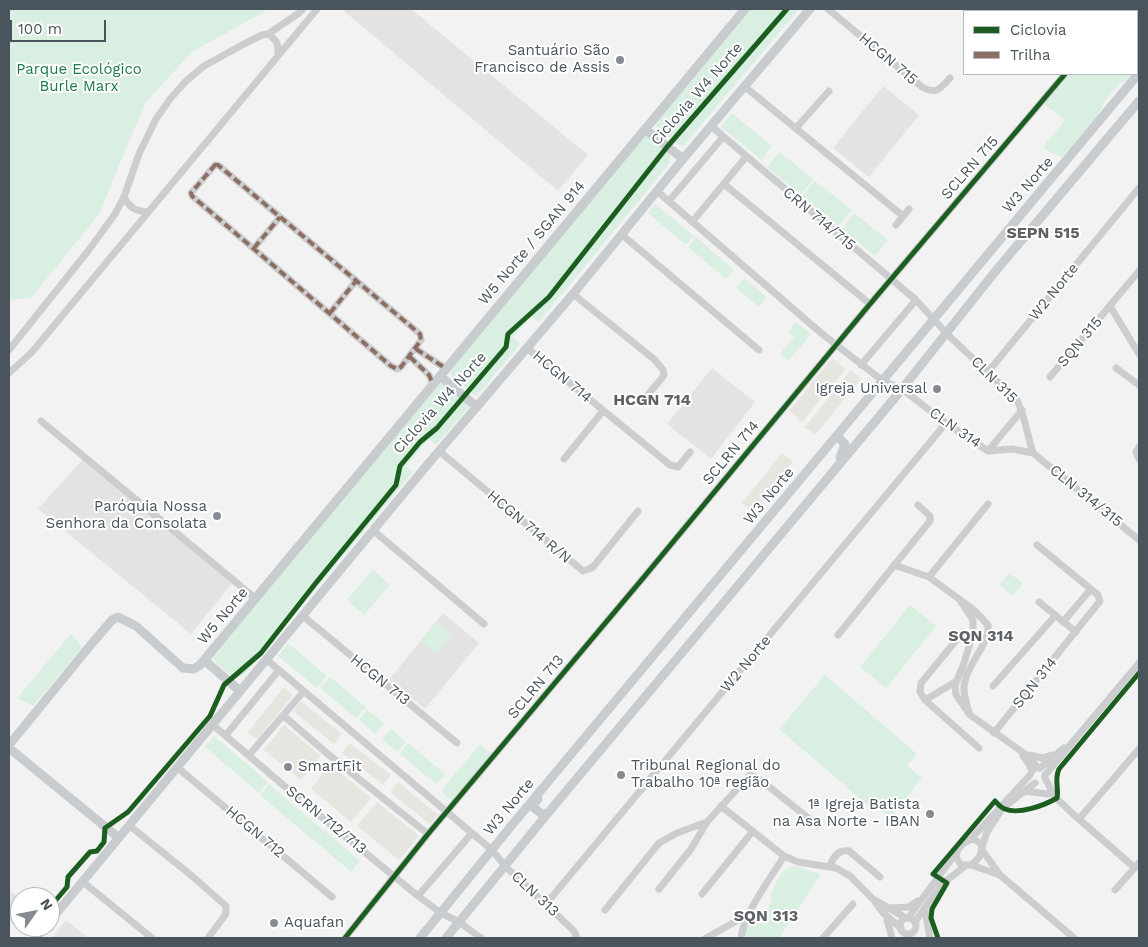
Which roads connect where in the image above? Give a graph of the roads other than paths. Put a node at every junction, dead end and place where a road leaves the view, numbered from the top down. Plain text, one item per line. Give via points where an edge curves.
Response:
1 (303, 9) edge
2 (317, 9) edge
3 (745, 9) edge
4 (810, 9) edge
5 (828, 9) edge
6 (268, 34) junction
7 (278, 54) junction
8 (1064, 75) edge
9 (1137, 75) edge
10 (950, 78) dead end
11 (744, 86) junction
12 (829, 91) dead end
13 (1139, 101) edge
14 (710, 126) junction
15 (796, 128) junction
16 (645, 129) junction
17 (723, 137) junction
18 (746, 157) junction
19 (683, 159) junction
20 (724, 184) junction
21 (1139, 188) edge
22 (657, 191) junction
23 (124, 198) junction
24 (669, 201) junction
25 (909, 209) dead end
26 (146, 212) junction
27 (903, 216) junction
28 (280, 217) junction
29 (692, 222) junction
30 (896, 225) dead end
31 (621, 234) junction
32 (996, 244) junction
33 (254, 248) junction
34 (974, 270) junction
35 (1139, 271) edge
36 (994, 273) junction
37 (893, 279) junction
38 (356, 281) junction
39 (573, 294) junction
40 (916, 300) junction
41 (870, 304) junction
42 (969, 306) junction
43 (1110, 306) junction
44 (330, 313) junction
45 (934, 319) junction
46 (947, 334) junction
47 (837, 345) junction
48 (527, 348) junction
49 (416, 349) junction
50 (9, 350) edge
51 (759, 350) dead end
52 (1139, 354) edge
53 (410, 357) junction
54 (434, 362) junction
55 (861, 365) junction
56 (1116, 368) dead end
57 (426, 372) junction
58 (443, 372) junction
59 (988, 372) junction
60 (9, 373) edge
61 (1050, 377) dead end
62 (883, 381) junction
63 (433, 384) junction
64 (1139, 386) edge
65 (902, 390) junction
66 (645, 398) dead end
67 (477, 407) junction
68 (1022, 410) junction
69 (603, 411) junction
70 (853, 416) junction
71 (41, 421) dead end
72 (946, 423) junction
73 (837, 436) junction
74 (853, 436) junction
75 (1139, 447) edge
76 (439, 451) junction
77 (988, 451) junction
78 (690, 452) dead end
79 (1033, 453) junction
80 (564, 459) dead end
81 (1139, 459) edge
82 (831, 473) junction
83 (988, 504) dead end
84 (918, 505) dead end
85 (638, 511) dead end
86 (374, 531) junction
87 (1139, 540) edge
88 (1037, 545) dead end
89 (894, 565) junction
90 (644, 577) joint
91 (929, 577) junction
92 (1091, 589) junction
93 (255, 598) junction
94 (960, 600) junction
95 (1039, 602) dead end
96 (303, 616) junction
97 (982, 616) junction
98 (1055, 616) junction
99 (972, 620) junction
100 (1063, 622) junction
101 (484, 624) dead end
102 (963, 632) dead end
103 (1076, 632) junction
104 (838, 635) dead end
105 (204, 660) junction
106 (268, 660) junction
107 (1139, 663) edge
108 (967, 665) junction
109 (279, 670) junction
110 (966, 680) junction
111 (956, 681) junction
112 (993, 686) dead end
113 (240, 690) junction
114 (955, 690) junction
115 (964, 690) junction
116 (304, 691) junction
117 (942, 691) junction
118 (925, 700) junction
119 (970, 715) junction
120 (284, 716) junction
121 (213, 725) junction
122 (994, 733) junction
123 (226, 735) junction
124 (457, 743) dead end
125 (1069, 745) junction
126 (9, 747) edge
127 (979, 748) dead end
128 (1139, 749) edge
129 (1021, 752) junction
130 (1058, 753) junction
131 (249, 755) junction
132 (178, 768) junction
133 (1035, 771) junction
134 (1045, 776) junction
135 (548, 782) junction
136 (1037, 783) junction
137 (1023, 792) junction
138 (1048, 794) junction
139 (1055, 797) junction
140 (721, 806) junction
141 (447, 812) junction
142 (548, 813) junction
143 (1080, 819) junction
144 (707, 822) junction
145 (130, 826) junction
146 (817, 826) dead end
147 (753, 831) junction
148 (472, 833) junction
149 (428, 834) junction
150 (119, 838) junction
151 (971, 839) junction
152 (982, 849) junction
153 (492, 850) junction
154 (957, 853) junction
155 (784, 856) junction
156 (505, 866) junction
157 (830, 866) junction
158 (968, 866) junction
159 (1137, 866) edge
160 (1000, 875) junction
161 (394, 876) junction
162 (880, 877) dead end
163 (82, 882) junction
164 (659, 889) dead end
165 (1115, 890) dead end
166 (702, 894) dead end
167 (418, 896) junction
168 (925, 896) junction
169 (332, 898) dead end
170 (546, 904) junction
171 (853, 904) dead end
172 (60, 909) edge
173 (606, 910) dead end
174 (885, 910) junction
175 (925, 910) junction
176 (441, 913) junction
177 (749, 914) junction
178 (907, 918) junction
179 (459, 922) junction
180 (916, 924) junction
181 (901, 929) junction
182 (910, 935) edge
183 (152, 938) edge
184 (208, 938) edge
185 (346, 938) edge
186 (420, 938) edge
187 (446, 938) edge
188 (481, 938) edge
189 (577, 938) edge
190 (706, 938) edge
191 (741, 938) edge
192 (823, 938) edge
193 (892, 938) edge
194 (896, 938) edge
195 (920, 938) edge
196 (930, 938) edge
197 (1074, 938) edge

1 - 6 street
2 - 7 street
3 - 16 main road, W5 Norte / SGAN 914
4 - 11 main road
5 - 10 street, HCGN 715 via 929,91 938,90
6 - 7 street via 279,46
6 - 23 street via 242,44 204,66 170,99 139,154
7 - 26 street
8 - 37 street, SCLRN 715
9 - 32 main road, W3 Norte
11 - 14 main road
11 - 15 street
12 - 15 street
13 - 36 main road, W3 Norte
14 - 17 street, CRN 714/715
14 - 19 main road
15 - 27 street
16 - 19 main road
16 - 58 main road, W5 Norte / SGAN 914
17 - 18 street, CRN 714/715
17 - 24 street
18 - 20 street
18 - 37 street, CRN 714/715
19 - 22 main road
20 - 29 street
20 - 41 street
21 - 59 street, W2 Norte
22 - 24 street
22 - 31 main road
23 - 26 street via 129,207
23 - 50 street via 88,251
24 - 29 street
25 - 27 street
26 - 60 street via 32,352
27 - 30 street
28 - 33 street
28 - 33 street via 215,165 191,194
28 - 38 street
29 - 47 street
31 - 39 main road
31 - 51 street
32 - 34 main road, W3 Norte
32 - 36 main road via 985,262
33 - 44 street
34 - 42 main road via 983,282
34 - 45 main road, W3 Norte
35 - 43 street, SQN 315
36 - 42 main road, W3 Norte
37 - 40 street, CRN 714/715
37 - 41 street
38 - 44 street
38 - 49 street via 420,334 421,340
39 - 48 main road
39 - 66 street via 663,370 664,375
40 - 45 street, CRN 714/715
40 - 55 street
41 - 47 street
42 - 46 main road, W3 Norte
43 - 52 street, SQN 315
43 - 61 street, SQN 315
44 - 53 street via 394,368 401,367
45 - 46 street, CLN 315
45 - 62 main road, W3 Norte
46 - 59 street, CLN 315
46 - 65 main road, W3 Norte
47 - 55 street
47 - 90 street, SCLRN 714
48 - 67 main road
48 - 69 street, HCGN 714
49 - 53 street
49 - 54 street
53 - 57 street
54 - 57 street
54 - 58 street
55 - 62 street
56 - 64 street
57 - 63 street
58 - 63 main road, W5 Norte
58 - 67 main road
59 - 68 street, CLN 315 via 1017,400
62 - 65 street, CLN 314
62 - 70 main road, W3 Norte
63 - 93 main road, W5 Norte
65 - 72 street, CLN 314
65 - 74 main road, W3 Norte
67 - 76 main road
68 - 77 street
68 - 79 street, CLN 315
69 - 78 street, HCGN 714 via 670,465 678,467
69 - 80 street
70 - 73 main road, W3 Norte
70 - 74 main road via 847,429
71 - 93 street
72 - 77 street, CLN 314
72 - 170 street, W2 Norte
73 - 82 main road via 845,444
73 - 135 main road, W3 Norte
74 - 82 main road, W3 Norte
75 - 81 street via 1136,452
76 - 85 street, HCGN 714 R/N via 578,568 586,571
76 - 86 main road
77 - 79 street, CLN 314 via 1012,449
79 - 87 street, CLN 314/315
82 - 142 main road, W3 Norte
83 - 91 street
84 - 89 street via 930,516 930,521
86 - 96 main road
86 - 101 street
88 - 92 street
89 - 91 street
89 - 104 street
90 - 141 street, SCLRN 713
91 - 94 street
92 - 100 street
92 - 103 street, SQN 314 via 1100,601
93 - 105 main road, W5 Norte
94 - 97 street
94 - 99 street
95 - 98 street
96 - 106 main road
96 - 124 street, HCGN 713
97 - 99 street
97 - 108 street via 988,632
98 - 100 street
98 - 112 street, SQN 314
99 - 108 street
100 - 103 street
102 - 118 street via 921,683 920,692
103 - 122 street, SQN 314
105 - 113 main road
105 - 126 main road, W5 Norte via 194,669 183,668 136,626 118,617 89,647
106 - 109 street
106 - 113 main road
107 - 125 street
108 - 110 street
108 - 111 street
109 - 116 street
109 - 123 street
110 - 111 street
110 - 115 street
111 - 114 street
111 - 117 street
113 - 121 main road
114 - 115 street
114 - 117 street
114 - 119 street
115 - 119 street
116 - 120 street
116 - 141 street
117 - 118 street
118 - 127 street
119 - 122 street
120 - 131 street
120 - 149 street
121 - 123 street, SCRN 712/713
121 - 132 main road
122 - 129 street
123 - 131 street, SCRN 712/713
125 - 130 street
125 - 134 street
126 - 150 main road
128 - 143 street
129 - 130 street via 1042,758
129 - 133 street via 1033,760
130 - 133 street
131 - 161 street, SCRN 712/713
132 - 145 main road
132 - 169 street, HCGN 712
133 - 134 street
133 - 136 street via 1030,778
133 - 151 street
134 - 136 street
134 - 139 street
135 - 142 main road via 534,804 542,814
135 - 153 main road, W3 Norte
136 - 137 street
136 - 138 street
137 - 138 street
137 - 152 street via 997,816 984,838
138 - 139 street
139 - 143 street
140 - 144 street
140 - 146 street via 747,777 754,776
140 - 147 street
141 - 148 street
141 - 149 street, SCLRN 713
142 - 156 main road, W3 Norte
143 - 159 street
144 - 164 street via 691,849
144 - 173 street via 659,843
145 - 150 main road
145 - 184 street via 226,906 226,914
147 - 155 street
147 - 166 street
148 - 153 street
148 - 167 street
149 - 161 street, SCLRN 713
150 - 163 main road
151 - 152 street via 977,840
151 - 154 street
152 - 158 street via 978,859
152 - 160 street
153 - 156 street, CLN 313
153 - 176 main road, W3 Norte
154 - 158 street via 959,862
154 - 168 street
155 - 157 street via 798,862
155 - 177 street
156 - 170 street, CLN 313
156 - 179 main road, W3 Norte
157 - 162 street via 837,854 849,851
157 - 174 street via 850,876
158 - 160 street
158 - 175 street via 941,885
159 - 165 street
160 - 197 street
161 - 167 street, SCRN 712/713
161 - 185 street, SCLRN 713
163 - 172 main road
163 - 183 street
167 - 176 street, SCRN 712/713
168 - 174 street via 910,907
168 - 178 street
170 - 189 street, CLN 313
171 - 192 street
174 - 178 street
174 - 181 street
174 - 193 street
175 - 180 street
175 - 196 street
176 - 179 street, SCRN 712/713
176 - 186 main road, W3 Norte
177 - 190 street
177 - 191 street
178 - 180 street
178 - 181 street via 902,921
179 - 187 main road, W3 Norte
179 - 188 street, SCRN 712/713
180 - 182 street
180 - 196 street
181 - 182 street
181 - 194 street
182 - 195 street

